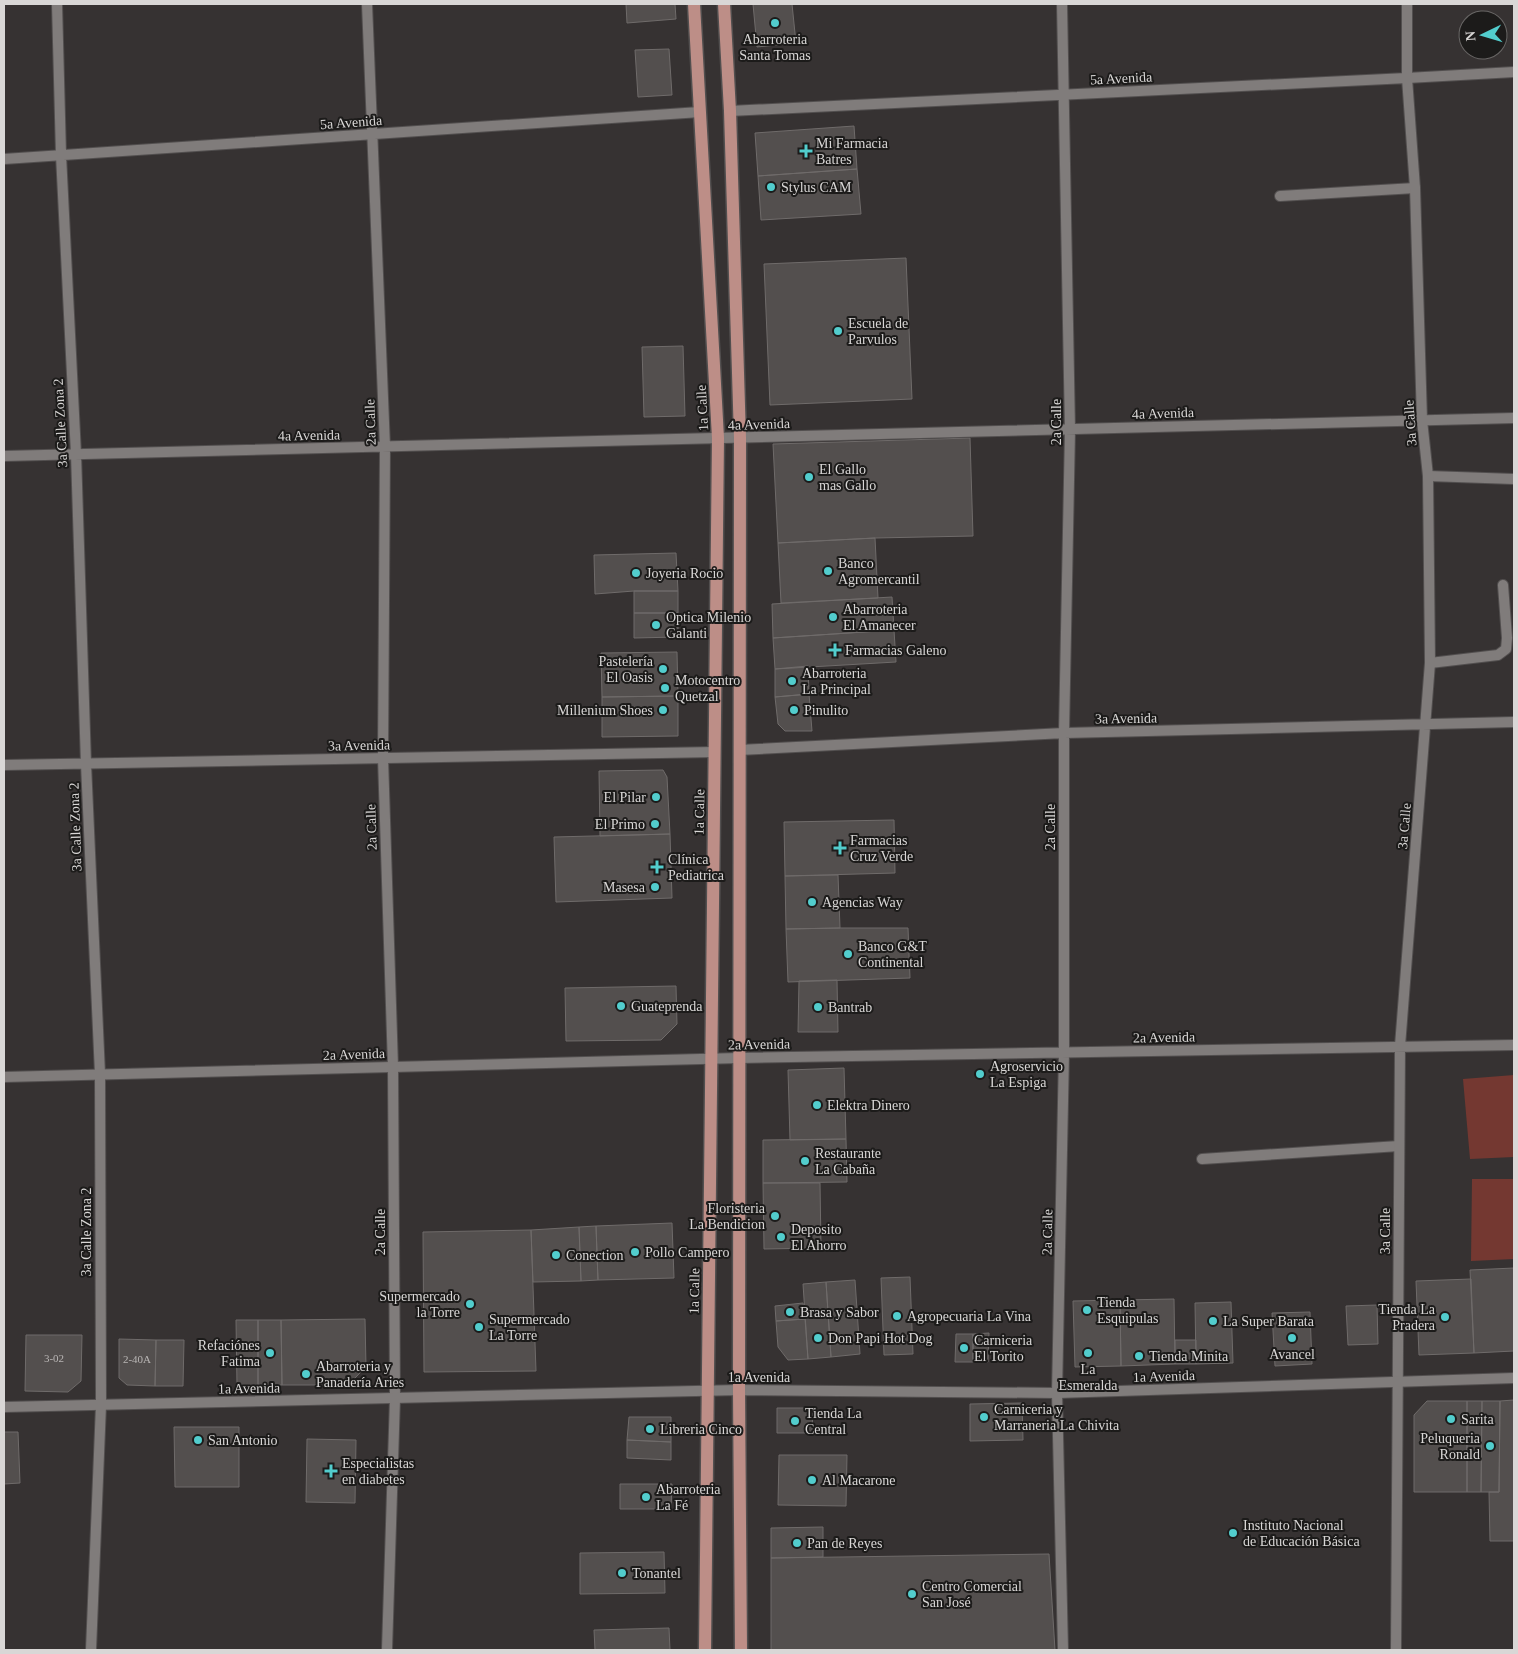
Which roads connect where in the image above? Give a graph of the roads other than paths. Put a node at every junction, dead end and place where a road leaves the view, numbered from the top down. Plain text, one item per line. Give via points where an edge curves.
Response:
1 (56, 4) edge
2 (367, 4) edge
3 (694, 4) edge
4 (724, 4) edge
5 (1062, 4) edge
6 (1408, 4) edge
7 (1514, 72) edge
8 (1407, 78) junction
9 (1064, 94) junction
10 (730, 111) junction
11 (700, 112) junction
12 (373, 134) junction
13 (61, 155) junction
14 (4, 159) edge
15 (1415, 188) junction
16 (1280, 196) dead end
17 (1514, 418) edge
18 (1422, 420) junction
19 (1070, 430) junction
20 (718, 438) junction
21 (740, 438) junction
22 (385, 447) junction
23 (76, 454) junction
24 (4, 456) edge
25 (1428, 476) junction
26 (1514, 479) edge
27 (1502, 585) dead end
28 (1430, 663) junction
29 (1514, 722) edge
30 (1426, 724) junction
31 (1064, 733) junction
32 (739, 750) junction
33 (715, 752) junction
34 (383, 758) junction
35 (86, 764) junction
36 (4, 765) edge
37 (1514, 1045) edge
38 (1400, 1046) junction
39 (1064, 1053) junction
40 (739, 1058) junction
41 (712, 1059) junction
42 (393, 1067) junction
43 (100, 1074) junction
44 (4, 1077) edge
45 (1400, 1146) junction
46 (1202, 1159) dead end
47 (1514, 1378) edge
48 (1398, 1383) junction
49 (739, 1390) junction
50 (708, 1392) junction
51 (1057, 1393) junction
52 (395, 1398) junction
53 (101, 1405) junction
54 (4, 1407) edge
55 (91, 1650) edge
56 (387, 1650) edge
57 (705, 1650) edge
58 (741, 1650) edge
59 (1063, 1650) edge
60 (1396, 1650) edge

1 - 13 street, 3a Calle Zona 2
2 - 12 street, 2a Calle
3 - 11 main road, 1a Calle
4 - 10 main road
5 - 9 street, 2a Calle
6 - 8 street, 3a Calle
7 - 8 street, 5a Avenida
8 - 9 street, 5a Avenida
8 - 15 street, 3a Calle
9 - 10 street, 5a Avenida
9 - 19 street, 2a Calle
10 - 21 main road
11 - 12 street, 5a Avenida
11 - 20 main road, 1a Calle
12 - 13 street, 5a Avenida
12 - 22 street, 2a Calle
13 - 14 street, 5a Avenida
13 - 23 street, 3a Calle Zona 2
15 - 16 street
15 - 18 street, 3a Calle
17 - 18 street, 4a Avenida
18 - 19 street, 4a Avenida
18 - 25 street, 3a Calle
19 - 21 street, 4a Avenida
19 - 31 street, 2a Calle
20 - 21 street, 4a Avenida
20 - 22 street, 4a Avenida
20 - 33 main road, 1a Calle
21 - 32 main road
22 - 23 street, 4a Avenida
22 - 34 street, 2a Calle
23 - 24 street, 4a Avenida
23 - 35 street, 3a Calle Zona 2
25 - 26 street
25 - 28 street, 3a Calle
27 - 28 street via 1506,649 1498,655
28 - 30 street, 3a Calle
29 - 30 street, 3a Avenida
30 - 31 street, 3a Avenida
30 - 38 street, 3a Calle
31 - 32 street, 3a Avenida
31 - 39 street, 2a Calle
32 - 40 main road
33 - 34 street, 3a Avenida
33 - 41 main road, 1a Calle
34 - 35 street, 3a Avenida
34 - 42 street, 2a Calle
35 - 36 street, 3a Avenida
35 - 43 street, 3a Calle Zona 2
37 - 38 street, 2a Avenida
38 - 39 street, 2a Avenida
38 - 45 street, 3a Calle
39 - 40 street, 2a Avenida
39 - 51 street, 2a Calle
40 - 41 street, 2a Avenida
40 - 49 main road
41 - 42 street, 2a Avenida
41 - 50 main road, 1a Calle
42 - 43 street, 2a Avenida
42 - 52 street, 2a Calle
43 - 44 street, 2a Avenida
43 - 53 street, 3a Calle Zona 2
45 - 46 street
45 - 48 street, 3a Calle
47 - 48 street, 1a Avenida
48 - 51 street, 1a Avenida
48 - 60 street, 3a Calle
49 - 50 street, 1a Avenida
49 - 51 street, 1a Avenida
49 - 58 main road
50 - 52 street, 1a Avenida
50 - 57 main road, 1a Calle
51 - 59 street, 2a Calle
52 - 53 street, 1a Avenida
52 - 56 street, 2a Calle
53 - 54 street, 1a Avenida
53 - 55 street, 3a Calle Zona 2

